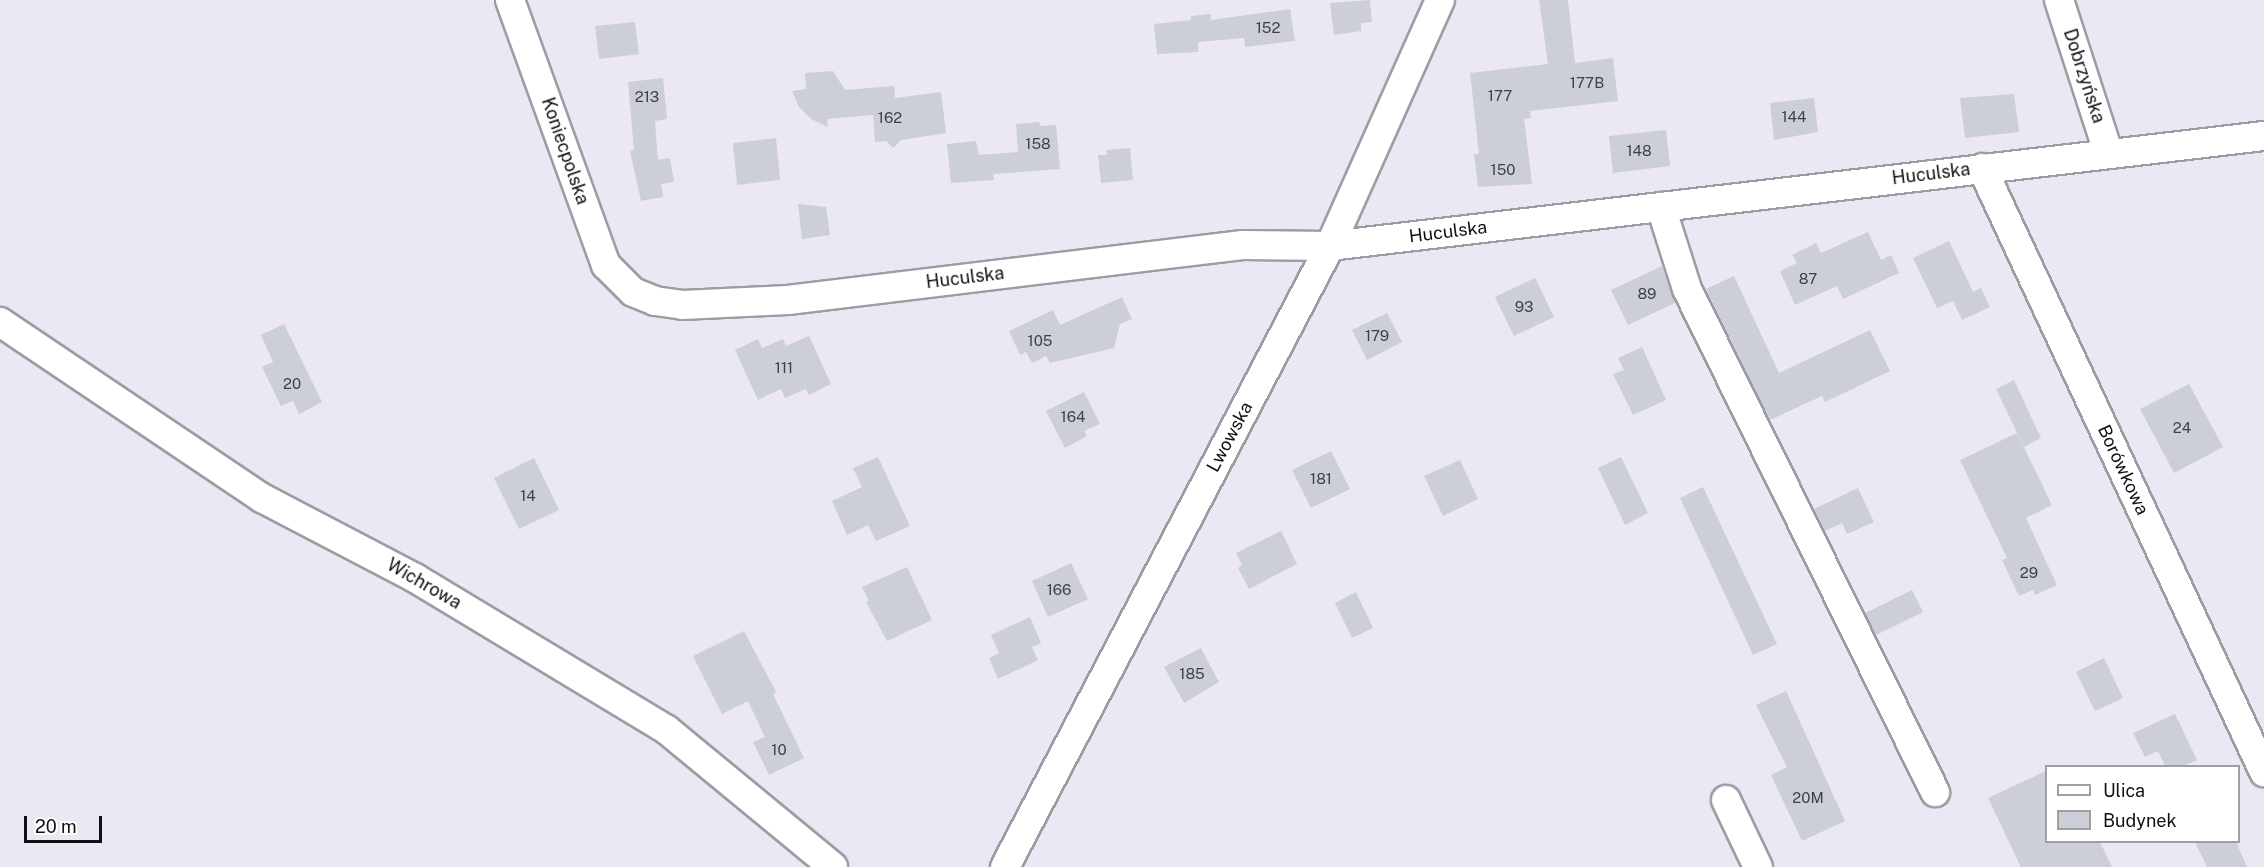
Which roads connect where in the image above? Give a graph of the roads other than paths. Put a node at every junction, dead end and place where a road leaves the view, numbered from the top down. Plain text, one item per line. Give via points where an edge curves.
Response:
1 (510, 0) edge
2 (1440, 0) edge
3 (2060, 0) edge
4 (2264, 136) edge
5 (2108, 152) junction
6 (1982, 168) junction
7 (1661, 207) junction
8 (1330, 246) junction
9 (633, 292) joint
10 (0, 322) edge
11 (2264, 772) edge
12 (1935, 792) dead end
13 (1726, 800) dead end
14 (833, 867) edge
15 (1005, 867) edge
16 (1758, 867) edge

1 - 9 street, Koniecpolska via 606,265
2 - 8 street, Lwowska
3 - 5 street, Dobrzyńska
4 - 5 street, Huculska
5 - 6 street, Huculska
6 - 7 street, Huculska
6 - 11 street, Borówkowa
7 - 8 street, Huculska
7 - 12 street via 1687,289
8 - 9 street, Huculska via 1292,243 1233,247 788,300 682,305 655,301
8 - 15 street, Lwowska
10 - 14 street, Wichrowa via 262,498 415,578 667,729
13 - 16 street

